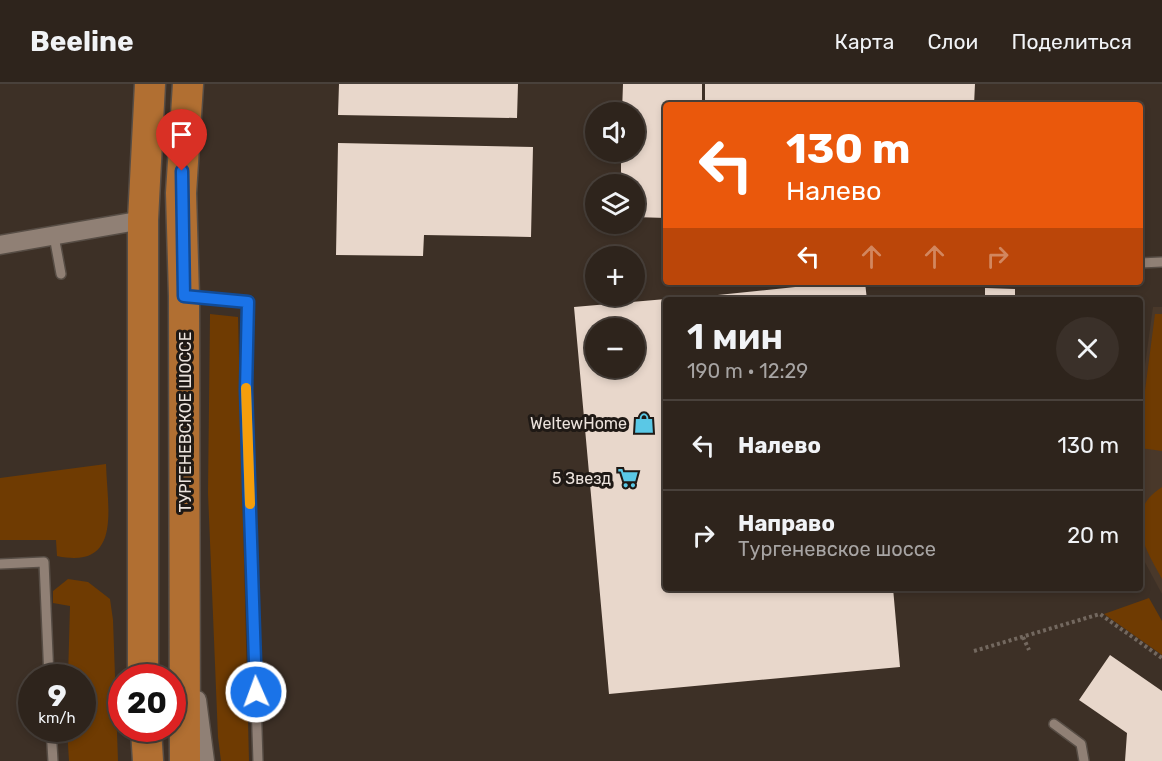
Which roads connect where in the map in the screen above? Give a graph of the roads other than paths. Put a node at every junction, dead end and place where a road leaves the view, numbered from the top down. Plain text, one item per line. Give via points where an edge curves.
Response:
1 (150, 84) edge
2 (188, 84) edge
3 (143, 220) junction
4 (54, 236) junction
5 (0, 245) edge
6 (1162, 262) edge
7 (1143, 263) edge
8 (61, 274) dead end
9 (184, 296) junction
10 (0, 564) edge
11 (186, 617) junction
12 (48, 664) edge
13 (143, 664) edge
14 (1054, 724) dead end
15 (51, 742) edge
16 (137, 742) edge
17 (147, 742) edge
18 (52, 761) edge
19 (135, 761) edge
20 (148, 761) edge
21 (185, 761) edge
22 (205, 761) edge
23 (258, 761) edge
24 (1084, 761) edge

1 - 3 highway
2 - 9 highway, ТУРГЕНЕВСКОЕ ШОССЕ via 181,193
3 - 4 street
3 - 13 highway
4 - 5 street
4 - 8 lane
6 - 7 lane
9 - 11 highway, ТУРГЕНЕВСКОЕ ШОССЕ
9 - 23 lane via 248,302 246,390
10 - 12 lane via 44,562
11 - 21 highway, ТУРГЕНЕВСКОЕ ШОССЕ
11 - 22 street
14 - 24 lane via 1081,744
15 - 18 lane
16 - 19 street
17 - 20 highway

